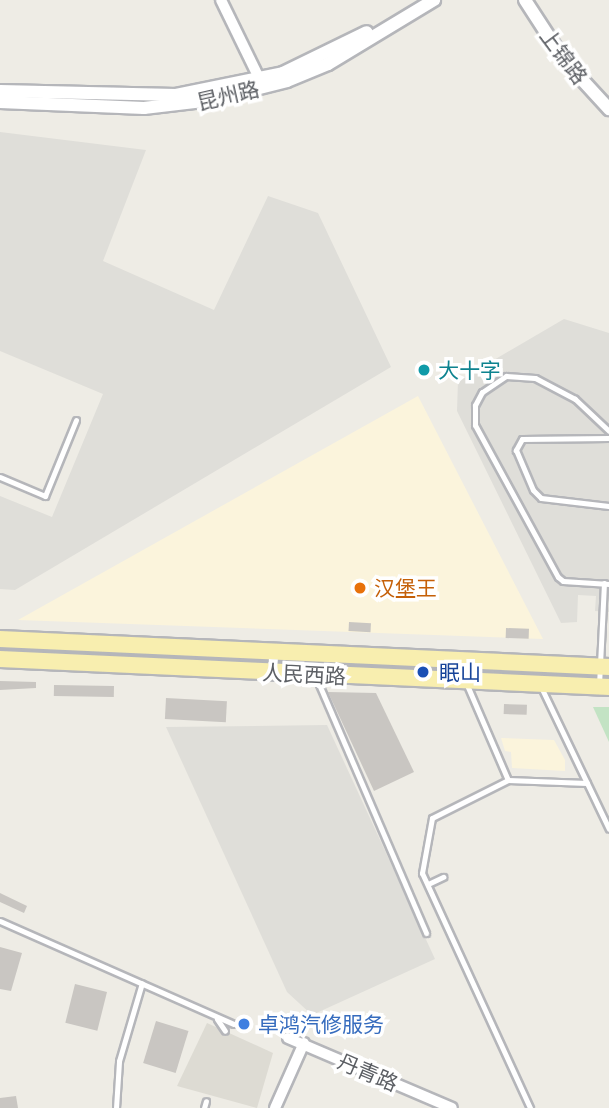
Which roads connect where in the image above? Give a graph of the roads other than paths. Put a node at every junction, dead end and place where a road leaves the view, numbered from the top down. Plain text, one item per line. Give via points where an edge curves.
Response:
1 (221, 0) edge
2 (418, 0) edge
3 (434, 0) edge
4 (525, 0) edge
5 (259, 78) junction
6 (0, 91) edge
7 (0, 102) edge
8 (609, 108) edge
9 (76, 420) dead end
10 (609, 432) edge
11 (609, 439) edge
12 (0, 477) edge
13 (609, 506) edge
14 (606, 584) edge
15 (0, 639) edge
16 (0, 659) edge
17 (604, 667) edge
18 (315, 675) junction
19 (466, 681) junction
20 (540, 684) junction
21 (604, 687) edge
22 (508, 780) junction
23 (586, 783) junction
24 (609, 829) edge
25 (443, 877) dead end
26 (428, 884) junction
27 (0, 921) edge
28 (426, 933) dead end
29 (142, 983) junction
30 (214, 1016) junction
31 (233, 1024) dead end
32 (225, 1031) dead end
33 (288, 1038) dead end
34 (304, 1043) junction
35 (206, 1101) dead end
36 (116, 1108) edge
37 (204, 1108) edge
38 (275, 1108) edge
39 (452, 1108) edge
40 (530, 1108) edge

1 - 5 street
2 - 5 street, 昆州路 via 325,54
3 - 7 street, 昆州路 via 328,64 287,81 212,100 144,108
4 - 8 street, 上锦路 via 564,60
5 - 6 street, 昆州路 via 146,97
9 - 12 lane via 45,496
10 - 14 lane via 575,399 535,378 506,376 482,392 475,405 475,425 558,577
11 - 13 lane via 522,439 516,450 541,498
14 - 17 lane
15 - 17 main road, 人民西路
16 - 18 main road, 人民西路
17 - 21 lane
18 - 19 main road, 人民西路
18 - 28 lane
19 - 20 main road, 人民西路
19 - 22 lane
20 - 21 main road, 人民西路
20 - 23 lane
22 - 23 lane
22 - 26 lane via 432,818 422,873
23 - 24 lane
25 - 26 lane
26 - 40 lane
27 - 29 lane
29 - 30 lane
29 - 36 lane via 119,1061
30 - 31 lane
30 - 32 lane
33 - 34 street, 丹青路
34 - 38 street
34 - 39 street, 丹青路
35 - 37 lane

